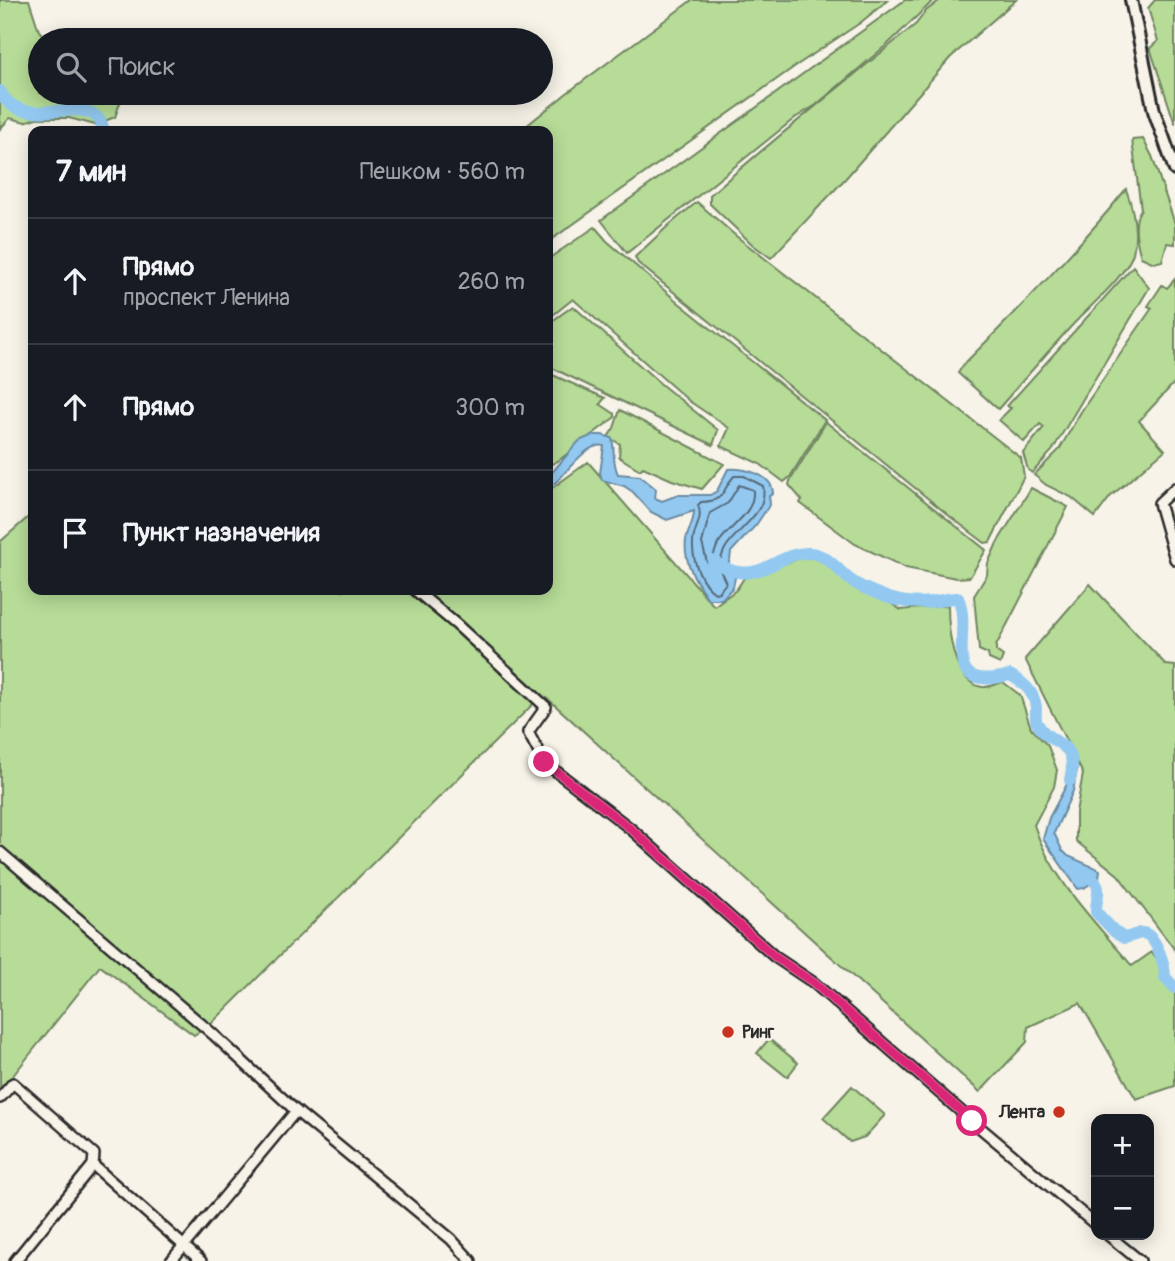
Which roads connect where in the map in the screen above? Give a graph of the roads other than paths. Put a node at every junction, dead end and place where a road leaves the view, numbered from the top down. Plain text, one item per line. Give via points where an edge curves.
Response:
1 (1131, 0) edge
2 (1175, 170) edge
3 (1175, 488) edge
4 (1175, 559) edge
5 (421, 595) edge
6 (0, 852) edge
7 (0, 1098) edge
8 (296, 1111) junction
9 (93, 1165) junction
10 (1091, 1221) edge
11 (1114, 1240) edge
12 (184, 1246) junction
13 (15, 1261) edge
14 (171, 1261) edge
15 (201, 1261) edge
16 (471, 1261) edge
17 (1140, 1261) edge

1 - 2 main road via 1154,111
3 - 4 street via 1159,503
5 - 10 street via 546,707 528,732 544,762 631,829 775,957 814,983
6 - 8 street
7 - 9 street via 13,1083 94,1154
8 - 12 street
8 - 16 street via 421,1213
9 - 12 street
9 - 13 street
11 - 17 street
12 - 14 street
12 - 15 street

